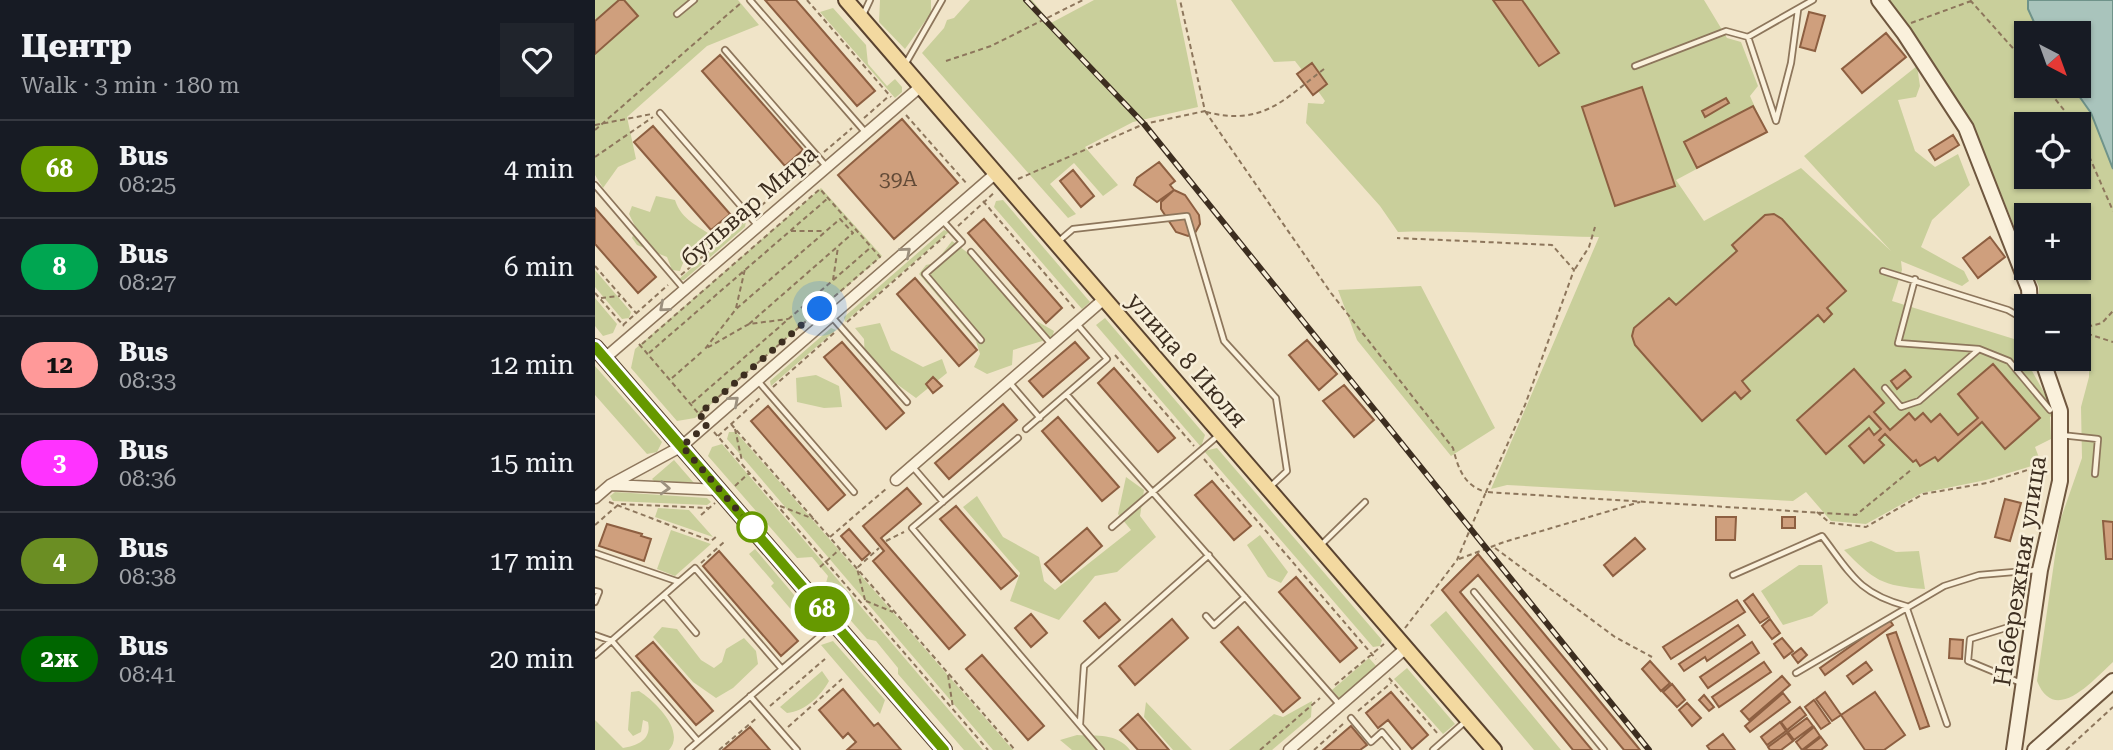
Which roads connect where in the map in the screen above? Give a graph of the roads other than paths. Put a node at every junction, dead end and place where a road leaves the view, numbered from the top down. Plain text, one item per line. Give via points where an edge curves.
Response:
1 (694, 0) edge
2 (750, 0) edge
3 (846, 0) edge
4 (870, 0) edge
5 (942, 0) edge
6 (1813, 0) edge
7 (1879, 0) edge
8 (1798, 10) junction
9 (677, 14) dead end
10 (861, 18) junction
11 (1748, 37) junction
12 (726, 50) dead end
13 (1635, 66) dead end
14 (904, 67) junction
15 (920, 87) junction
16 (660, 113) road end
17 (866, 133) junction
18 (827, 167) junction
19 (1001, 179) junction
20 (595, 185) edge
21 (942, 220) junction
22 (758, 226) junction
23 (1056, 243) junction
24 (971, 252) dead end
25 (1883, 271) dead end
26 (1915, 278) junction
27 (684, 289) junction
28 (2029, 294) edge
29 (1104, 299) junction
30 (2014, 313) edge
31 (832, 316) junction
32 (1076, 323) junction
33 (981, 340) dead end
34 (1052, 344) junction
35 (1979, 349) junction
36 (600, 352) edge
37 (2046, 371) edge
38 (757, 381) junction
39 (1009, 382) junction
40 (1885, 388) dead end
41 (1067, 395) junction
42 (907, 402) dead end
43 (2050, 410) dead end
44 (1040, 418) junction
45 (1026, 429) dead end
46 (1220, 433) junction
47 (2060, 435) junction
48 (1018, 438) dead end
49 (682, 446) junction
50 (912, 466) junction
51 (2095, 474) dead end
52 (896, 480) road end
53 (610, 485) junction
54 (1268, 489) junction
55 (854, 492) dead end
56 (1153, 492) junction
57 (722, 493) junction
58 (595, 498) edge
59 (943, 502) junction
60 (1365, 502) dead end
61 (1112, 527) dead end
62 (1318, 547) junction
63 (595, 553) edge
64 (1209, 555) junction
65 (2040, 570) junction
66 (1733, 575) dead end
67 (679, 582) junction
68 (595, 591) edge
69 (1474, 592) dead end
70 (664, 595) junction
71 (1245, 597) junction
72 (595, 603) edge
73 (1906, 606) junction
74 (1206, 616) dead end
75 (2032, 619) junction
76 (835, 623) junction
77 (697, 633) dead end
78 (595, 635) edge
79 (611, 641) junction
80 (1406, 648) junction
81 (595, 655) edge
82 (782, 668) junction
83 (1796, 673) dead end
84 (2113, 681) edge
85 (2026, 683) junction
86 (750, 696) junction
87 (1341, 705) junction
88 (1351, 718) dead end
89 (1468, 720) junction
90 (1080, 724) junction
91 (1947, 724) dead end
92 (698, 741) junction
93 (688, 750) edge
94 (797, 750) edge
95 (944, 750) edge
96 (1101, 750) edge
97 (1289, 750) edge
98 (1397, 750) edge
99 (1433, 750) edge
100 (1494, 750) edge
101 (1604, 750) edge
102 (2014, 750) edge
103 (2035, 750) edge

1 - 9 lane
2 - 17 lane
3 - 10 main road, улица 8 Июля
4 - 10 lane
5 - 14 lane
6 - 8 lane
7 - 28 street via 1966,128
8 - 11 lane
8 - 11 lane via 1776,121
10 - 14 main road, улица 8 Июля
11 - 13 lane via 1726,31
12 - 18 lane
14 - 15 main road, улица 8 Июля
15 - 17 street, бульвар Мира
15 - 19 main road, улица 8 Июля
16 - 22 lane
17 - 18 street, бульвар Мира
18 - 22 street, бульвар Мира
19 - 21 street
19 - 23 main road, улица 8 Июля
20 - 27 lane
31 -> 21 street
21 - 33 lane via 962,242 925,274
22 - 27 street, бульвар Мира
23 - 29 main road, улица 8 Июля
23 - 54 lane via 1073,229 1187,216 1224,341 1276,398 1287,471
24 - 34 lane
25 - 26 lane
26 - 30 lane
26 - 35 lane via 1898,343
27 -> 36 street, бульвар Мира via 631,335
29 - 32 street
29 - 46 main road, улица 8 Июля
31 - 38 street
31 - 42 lane
32 - 34 street
32 - 41 lane via 1107,359
34 - 39 street
35 - 40 lane via 1919,401 1901,407
35 - 43 lane via 2008,362
36 - 49 main road
37 - 47 street, Набережная улица via 2060,411
49 -> 38 street
38 - 55 lane
39 - 44 lane
39 - 50 street
41 - 44 lane
41 - 56 lane
44 - 45 lane
46 - 54 main road, улица 8 Июля
46 - 56 lane
47 - 51 lane via 2098,439
47 - 65 street, Набережная улица via 2060,481
48 - 59 lane
49 - 53 street
49 - 57 main road
50 - 52 street
50 - 59 lane
53 -> 57 street
53 - 58 street
54 - 62 main road, улица 8 Июля
56 - 61 lane
56 - 64 lane
57 - 76 main road
59 - 90 lane via 912,528
60 - 62 lane
62 - 80 main road, улица 8 Июля
63 - 67 lane
64 - 71 lane
64 - 90 lane via 1084,666
65 - 73 lane via 1979,575 1944,586
65 - 75 street, Набережная улица
66 - 73 lane via 1822,536 1858,582 1878,598
67 - 70 lane
67 - 82 lane via 695,568
68 - 72 lane via 599,592
69 - 101 lane
70 - 77 lane
70 - 79 lane
71 - 74 lane via 1214,625
71 - 87 lane
73 - 83 lane
73 - 91 lane
75 - 85 street, Набережная улица
75 - 85 lane via 1970,639 1968,661
76 - 82 lane
76 - 95 main road
78 - 79 lane
79 - 81 lane
79 - 92 lane
80 - 87 street
80 - 89 main road, улица 8 Июля
82 - 86 lane
84 - 103 street
85 - 102 street, Набережная улица
86 - 92 lane
86 - 94 lane
87 - 97 street
88 - 98 lane via 1371,741 1382,732
89 - 99 lane
89 - 100 main road, улица 8 Июля
90 - 96 lane
92 - 93 lane

